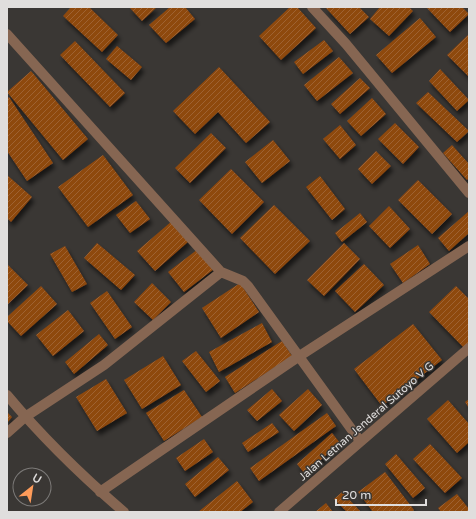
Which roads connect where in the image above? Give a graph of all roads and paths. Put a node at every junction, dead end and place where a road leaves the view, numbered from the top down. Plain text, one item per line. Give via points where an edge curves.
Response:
1 (312, 7) edge
2 (7, 34) edge
3 (469, 193) edge
4 (469, 246) edge
5 (221, 272) junction
6 (469, 348) edge
7 (298, 357) junction
8 (7, 395) edge
9 (25, 417) junction
10 (7, 433) edge
11 (360, 441) junction
12 (100, 492) junction
13 (124, 512) edge
14 (279, 512) edge

1 - 3 street via 351,50
2 - 5 street
4 - 7 street
5 - 7 street via 243,281 248,286
5 - 9 street via 104,365
6 - 11 street, Jalan Letnan Jenderal Sutoyo V G
7 - 11 street
7 - 12 street
8 - 9 street
9 - 10 street
9 - 12 street
11 - 14 street, Jalan Letnan Jenderal Sutoyo V G
12 - 13 street

